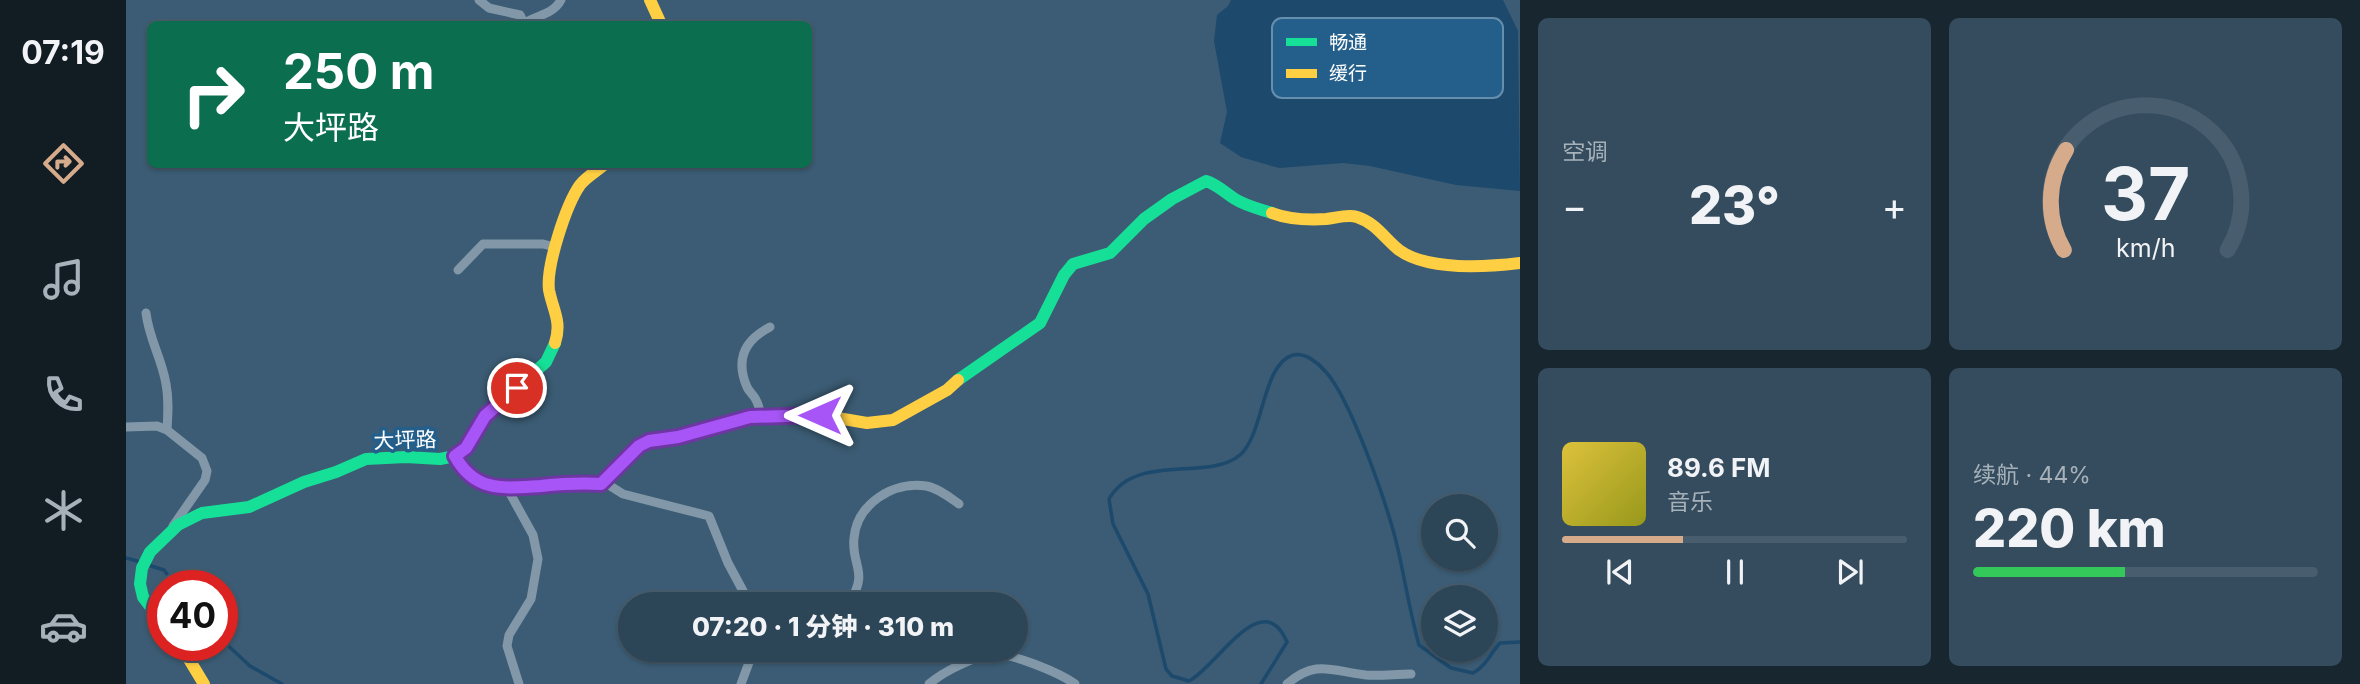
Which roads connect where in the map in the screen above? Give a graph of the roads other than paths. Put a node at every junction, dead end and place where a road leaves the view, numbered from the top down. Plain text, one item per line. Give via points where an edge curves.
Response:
1 (479, 0) edge
2 (561, 0) edge
3 (650, 0) edge
4 (522, 21) edge
5 (530, 21) edge
6 (660, 21) edge
7 (600, 168) edge
8 (555, 247) junction
9 (1520, 263) edge
10 (458, 271) dead end
11 (146, 313) dead end
12 (770, 327) dead end
13 (761, 416) junction
14 (126, 427) edge
15 (167, 430) junction
16 (455, 456) junction
17 (604, 482) junction
18 (508, 488) junction
19 (959, 504) dead end
20 (170, 531) junction
21 (743, 592) edge
22 (857, 592) edge
23 (147, 602) edge
24 (190, 661) edge
25 (749, 662) edge
26 (1411, 674) dead end
27 (204, 684) edge
28 (519, 684) edge
29 (741, 684) edge
30 (929, 684) edge
31 (1075, 684) edge
32 (1287, 684) edge

1 - 4 street via 489,8 520,15
2 - 5 street via 554,11
3 - 6 street
7 - 8 street, 大坪路 via 580,185
8 - 10 street via 483,244
8 - 16 street, 大坪路 via 549,288 559,326 546,362 485,416 466,448
9 - 13 street via 1488,267 1430,262 1401,251 1370,222 1354,216 1280,216 1245,204 1206,181 1144,219 1110,253 1073,264 1032,330 947,390 892,420
11 - 15 street via 166,383
12 - 13 street via 752,337 743,355 743,376
13 - 17 street via 649,441
14 - 15 street
15 - 20 street via 202,458 207,471
16 - 18 street via 472,477
16 - 20 street, 大坪路 via 366,459 249,507 202,513
17 - 18 street
17 - 21 street via 623,494 709,516
18 - 28 street via 533,535 538,559 531,599 506,646
19 - 22 street via 926,486 897,489 868,505 853,537
20 - 23 street, 大坪路 via 145,562 140,584
24 - 27 street
25 - 29 street
26 - 32 street via 1363,675 1330,668 1311,670
30 - 31 street via 950,670 994,654 1038,666

